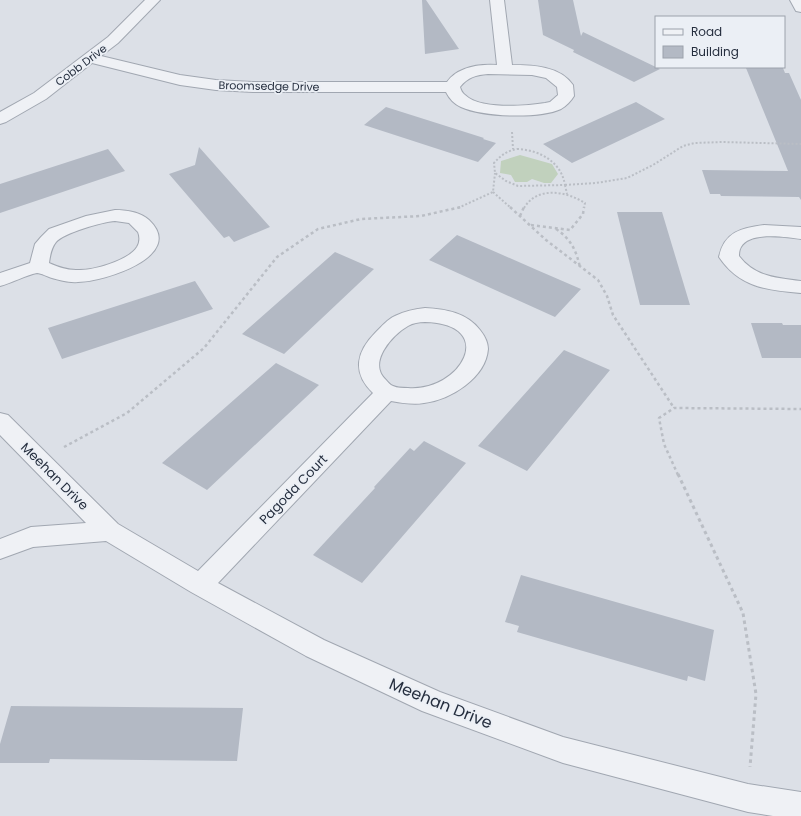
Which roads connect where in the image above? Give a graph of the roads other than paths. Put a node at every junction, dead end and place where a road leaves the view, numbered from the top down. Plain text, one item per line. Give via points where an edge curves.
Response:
1 (153, 0) edge
2 (497, 0) edge
3 (797, 0) edge
4 (801, 8) edge
5 (89, 58) junction
6 (505, 69) junction
7 (452, 87) junction
8 (0, 119) edge
9 (801, 233) edge
10 (39, 266) junction
11 (0, 280) edge
12 (801, 287) edge
13 (386, 393) junction
14 (0, 421) edge
15 (109, 531) junction
16 (0, 549) edge
17 (200, 585) junction
18 (801, 806) edge

1 - 5 street, Cobb Drive via 113,40
2 - 6 street
3 - 4 street
5 - 7 street, Broomsedge Drive via 180,80 216,85
5 - 8 street, Cobb Drive via 40,96
6 - 7 street via 471,71 457,78
6 - 7 street via 532,70 552,75 565,85 566,96 556,105 487,109 470,105 458,98
9 - 12 street via 779,231 748,234 732,246 729,257 737,269 750,277 769,283
10 - 10 street via 56,274 76,277 97,274 131,262 143,253 150,242 149,232 143,223 130,217 99,217 54,234 44,244
10 - 11 street
13 - 13 street via 407,396 429,395 449,388 472,366 479,352 477,340 467,327 452,318 434,315 401,320 374,347 368,362 372,379
13 - 17 street, Pagoda Court
14 - 15 street, Meehan Drive
15 - 16 street via 31,537
15 - 17 street, Meehan Drive
17 - 18 street, Meehan Drive via 315,648 432,702 563,750 748,798

